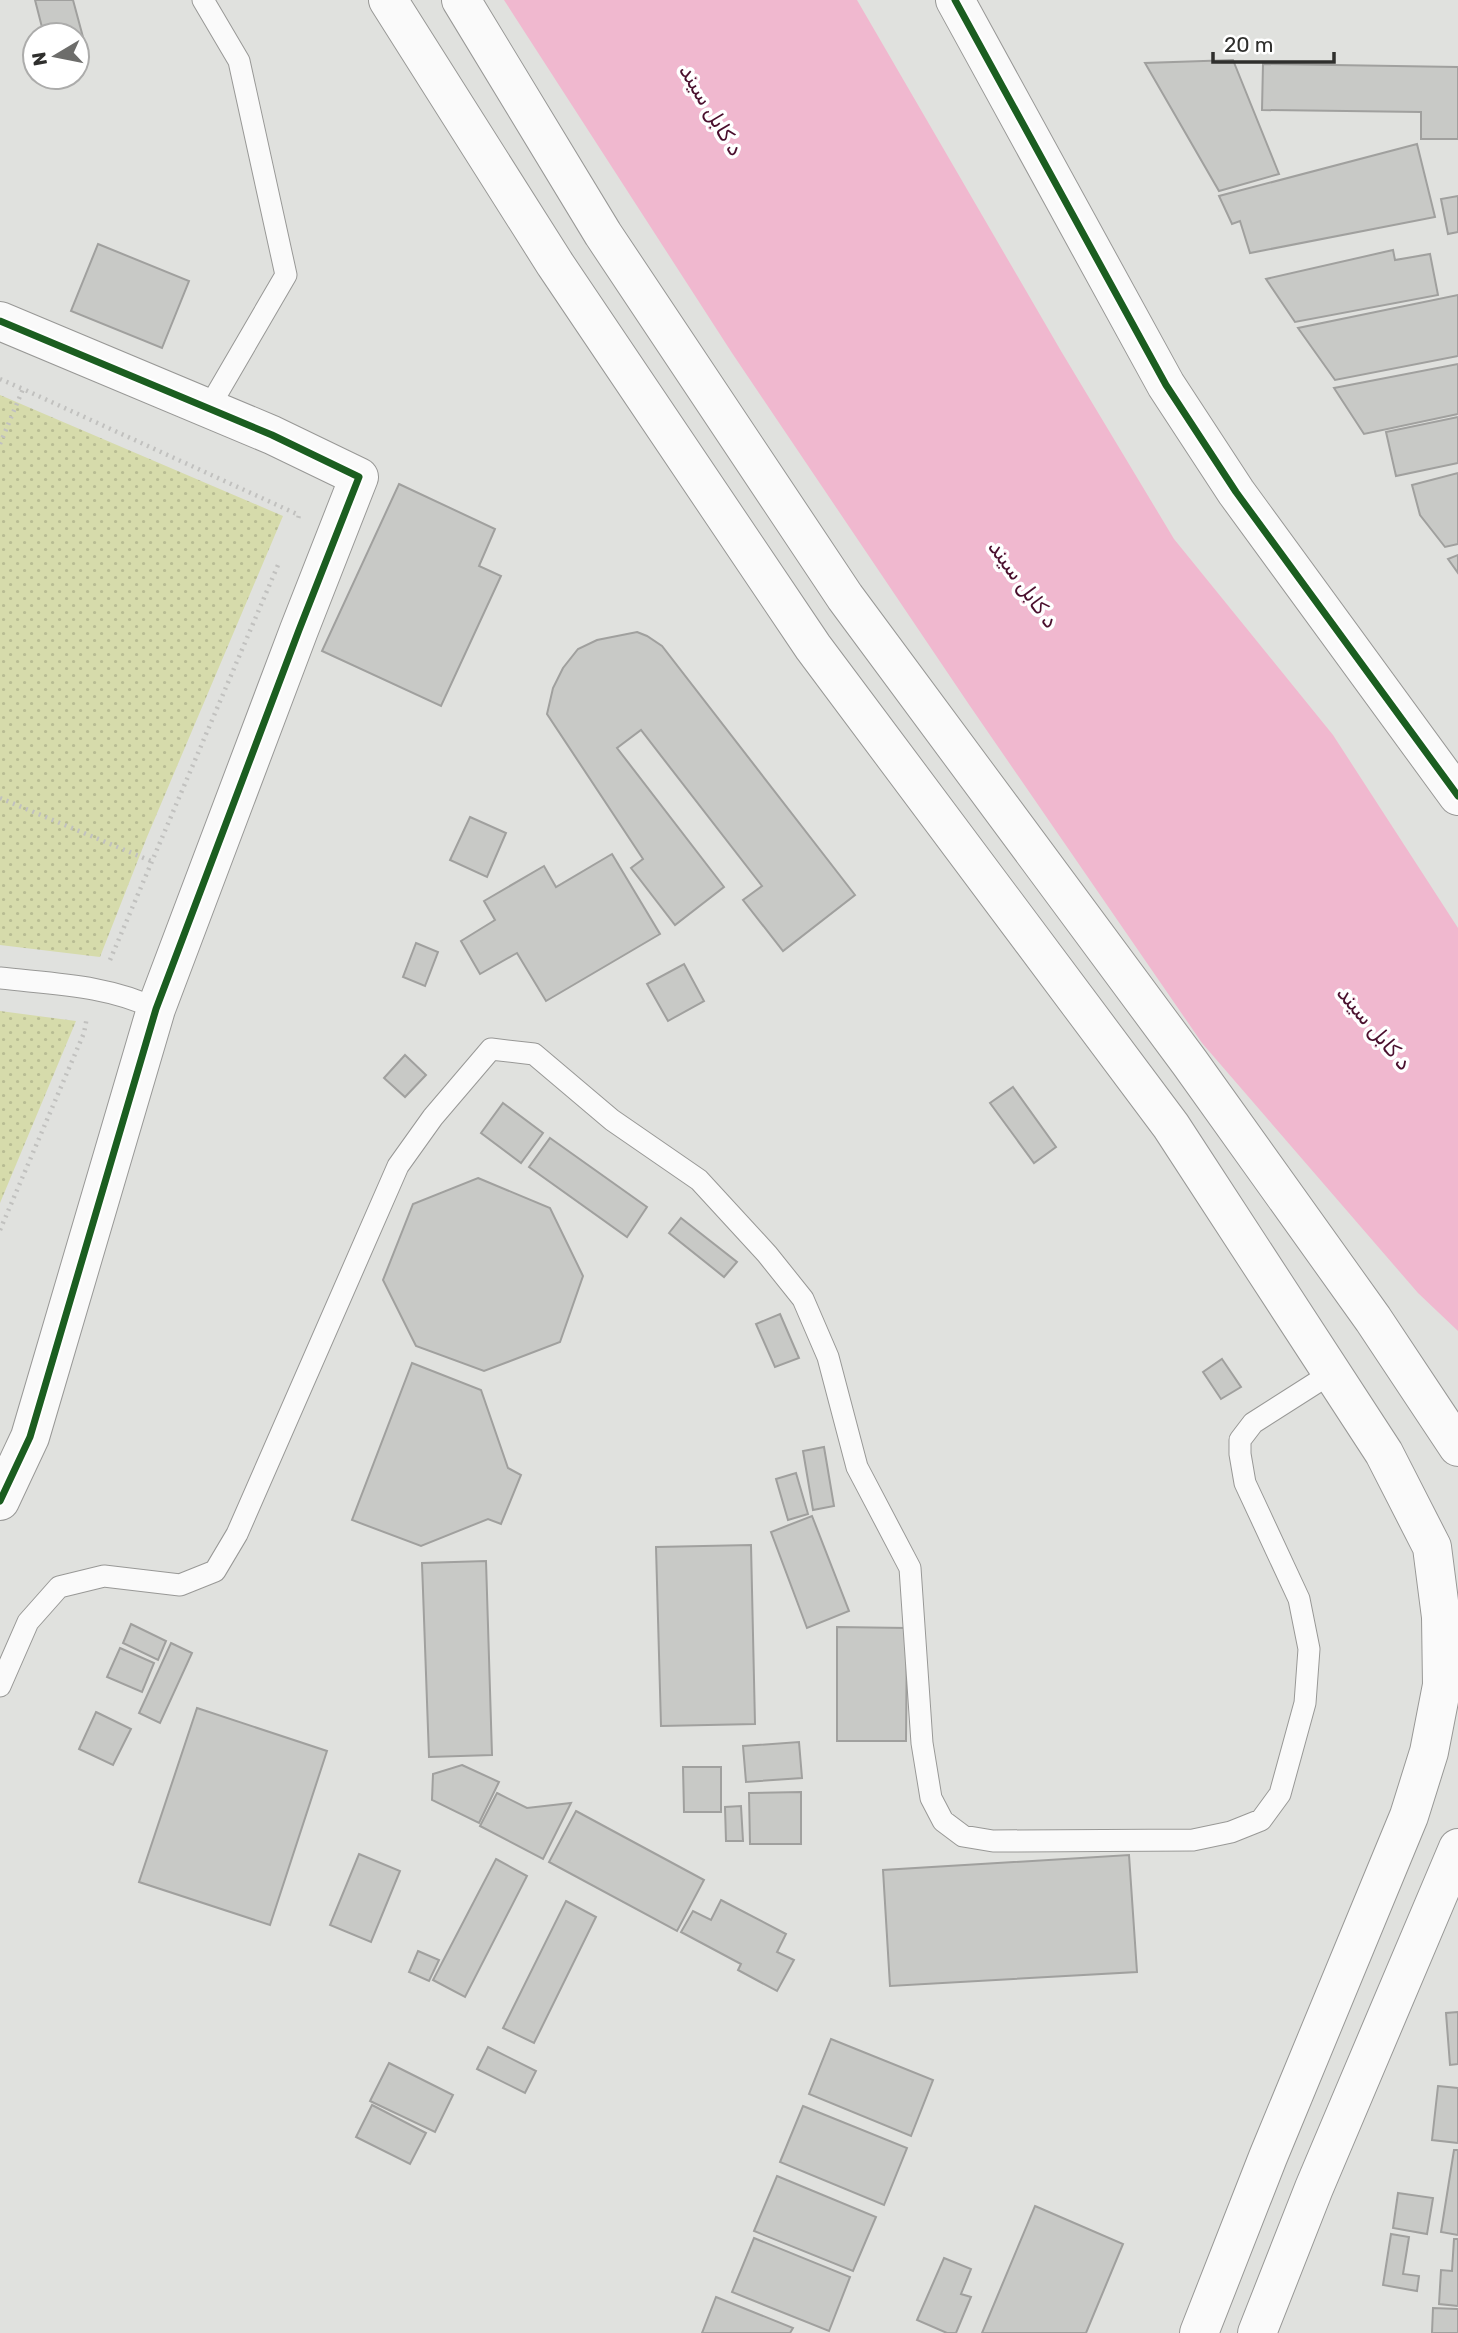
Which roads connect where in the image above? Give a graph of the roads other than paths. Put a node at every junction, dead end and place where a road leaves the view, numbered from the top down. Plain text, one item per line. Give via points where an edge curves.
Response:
1 (203, 0) edge
2 (388, 0) edge
3 (461, 0) edge
4 (955, 0) edge
5 (0, 321) edge
6 (208, 409) junction
7 (1458, 796) edge
8 (0, 978) edge
9 (156, 1009) junction
10 (1333, 1372) junction
11 (1458, 1447) edge
12 (0, 1501) edge
13 (0, 1686) edge
14 (1458, 1848) edge
15 (1199, 2333) edge
16 (1257, 2333) edge

1 - 6 lane via 239,61 286,275
2 - 10 main road via 555,264 814,647 1171,1126
3 - 11 main road via 603,234 845,597 1190,1063 1373,1319
4 - 7 main road via 1166,385 1236,492
5 - 6 main road
6 - 9 main road via 359,477
8 - 9 lane via 97,990
9 - 12 main road via 30,1437
10 - 13 lane via 1252,1423 1240,1440 1245,1483 1299,1600 1309,1649 1305,1703 1280,1794 1261,1820 1193,1840 993,1841 963,1836 943,1821 931,1798 922,1743 910,1568 857,1467 828,1357 803,1299 698,1180 612,1120 534,1054 491,1049 398,1166 237,1534 215,1571 180,1585 104,1576 59,1587 28,1622
10 - 15 main road via 1384,1453 1432,1547 1441,1617 1442,1685 1429,1752 1409,1815
14 - 16 main road

